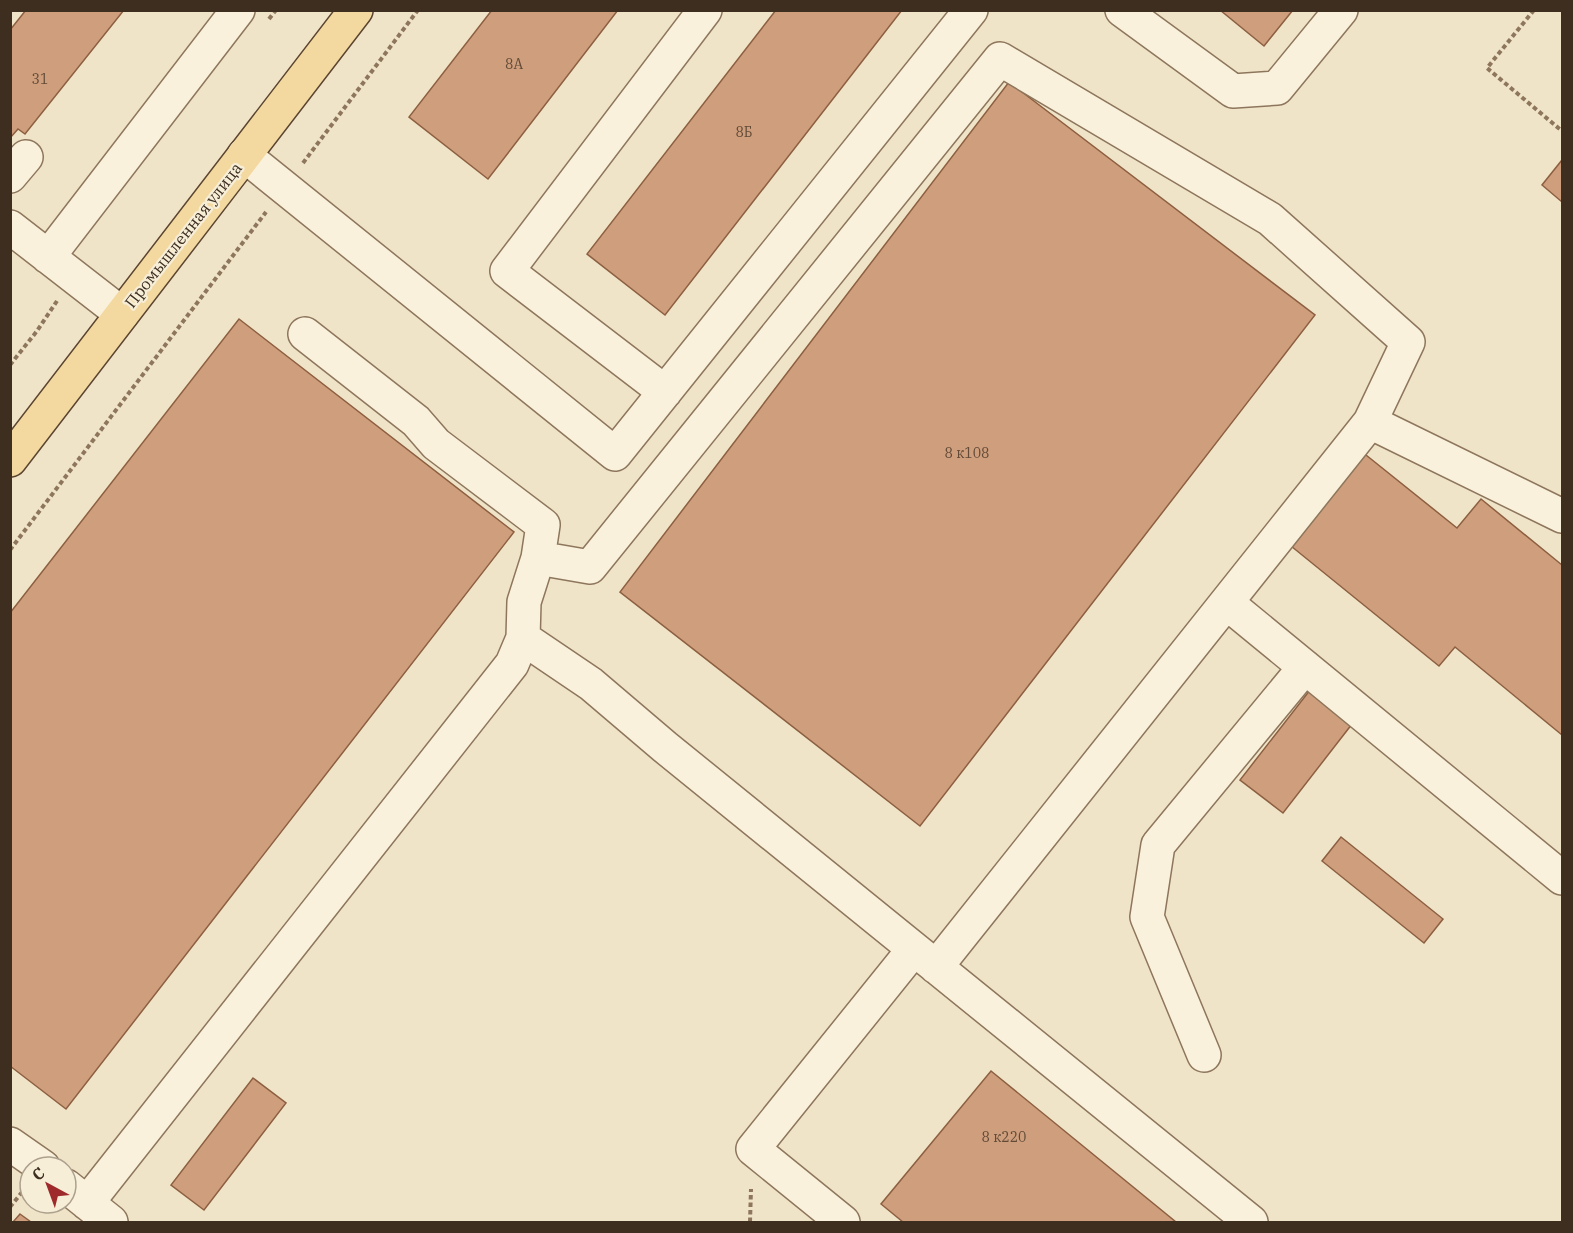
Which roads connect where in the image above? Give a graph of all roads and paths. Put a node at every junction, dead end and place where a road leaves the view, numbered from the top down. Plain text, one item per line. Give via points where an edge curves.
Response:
1 (238, 10) edge
2 (356, 10) edge
3 (418, 10) edge
4 (705, 10) edge
5 (971, 10) edge
6 (1122, 10) edge
7 (1341, 10) edge
8 (1534, 10) edge
9 (1563, 131) edge
10 (244, 155) junction
11 (284, 188) junction
12 (10, 227) edge
13 (60, 267) junction
14 (122, 314) junction
15 (305, 334) dead end
16 (10, 366) edge
17 (665, 392) junction
18 (1370, 422) junction
19 (10, 460) edge
20 (1563, 516) edge
21 (10, 550) edge
22 (538, 558) junction
23 (1227, 603) junction
24 (523, 638) junction
25 (1305, 667) junction
26 (1563, 878) edge
27 (925, 958) junction
28 (1204, 1055) dead end
29 (88, 1204) edge
30 (843, 1222) edge
31 (1251, 1222) edge

1 - 13 street
2 - 10 main road, Промышленная улица
3 - 11 path
4 - 17 street via 507,271
5 - 17 street
6 - 7 street via 1233,91 1277,88
8 - 9 path via 1487,68
10 - 11 street
10 - 14 main road, Промышленная улица
11 - 17 street via 615,454
11 - 21 path
12 - 13 street
13 - 14 street
13 - 16 path via 37,331
14 - 19 main road, Промышленная улица
15 - 22 street via 416,421 436,444 543,525
18 - 20 street
18 - 22 street via 1408,342 1270,219 1000,59 590,567
18 - 23 street
22 - 24 street via 524,602
23 - 25 street
23 - 27 street
24 - 27 street via 591,684
24 - 29 street via 512,664
25 - 26 street
25 - 28 street via 1158,845 1147,917
27 - 30 street via 753,1149
27 - 31 street

